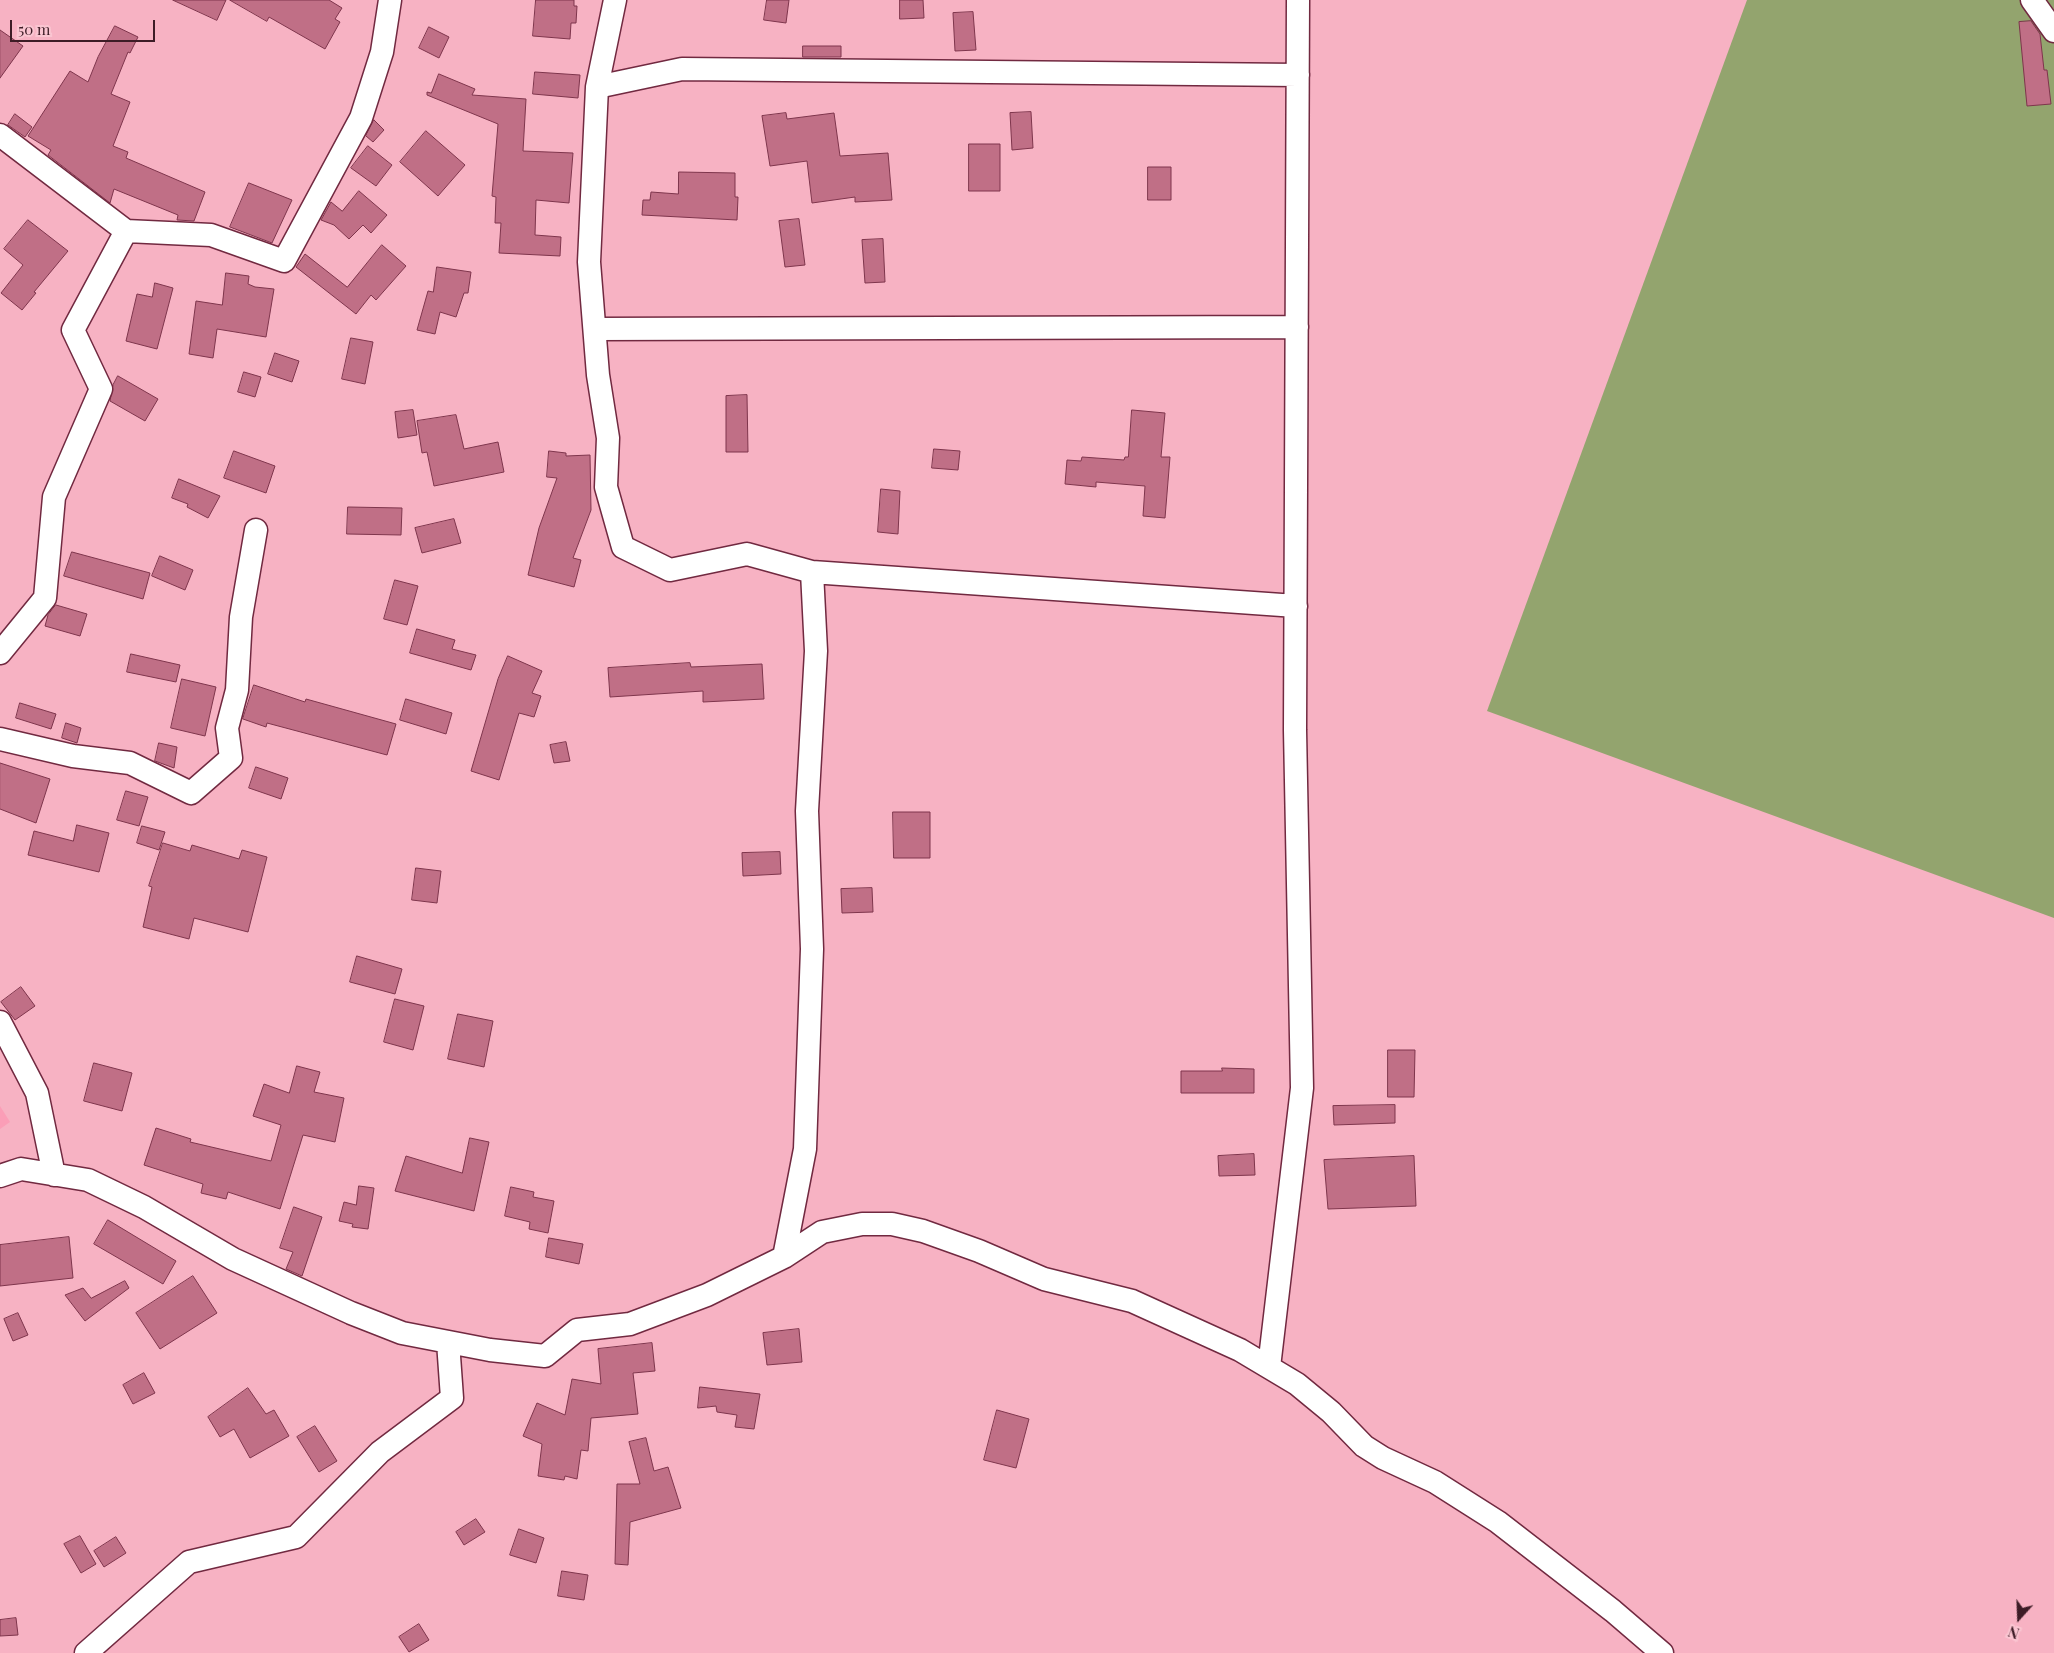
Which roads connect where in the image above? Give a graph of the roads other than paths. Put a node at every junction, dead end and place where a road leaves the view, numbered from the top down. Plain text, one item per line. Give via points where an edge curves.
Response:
1 (390, 0) edge
2 (615, 0) edge
3 (1298, 0) edge
4 (2032, 0) edge
5 (2054, 31) edge
6 (1298, 76) junction
7 (597, 87) junction
8 (0, 135) edge
9 (126, 231) junction
10 (1297, 327) junction
11 (595, 329) junction
12 (256, 530) dead end
13 (812, 572) junction
14 (1296, 606) junction
15 (0, 652) edge
16 (0, 740) edge
17 (0, 1022) edge
18 (54, 1175) junction
19 (0, 1176) edge
20 (784, 1257) junction
21 (448, 1342) junction
22 (1269, 1367) junction
23 (86, 1653) edge
24 (1662, 1653) edge

1 - 9 street via 382,52 361,118 284,260 211,235
2 - 7 street
3 - 6 street
4 - 5 street
6 - 7 street via 682,69
6 - 10 street
7 - 11 street via 590,262
8 - 9 street
9 - 15 street via 74,330 101,389 54,497 45,598
10 - 11 street
10 - 14 street
11 - 13 street via 608,438 606,487 623,547 670,570 747,554
12 - 16 street via 241,617 237,690 227,728 231,758 191,793 130,762 73,756
13 - 14 street
13 - 20 street via 816,650 807,811 812,949 805,1149
14 - 22 street via 1295,730 1302,1088
17 - 18 street via 37,1093
18 - 19 street via 20,1169
18 - 21 street via 88,1180 144,1207 232,1259 351,1313 402,1333
20 - 21 street via 707,1295 630,1324 577,1330 545,1356
20 - 22 street via 822,1232 862,1224 892,1224 915,1229 979,1251 1044,1279 1132,1302 1240,1350
21 - 23 street via 452,1398 380,1452 296,1536 189,1562
22 - 24 street via 1297,1384 1331,1412 1364,1446 1434,1482 1498,1522

